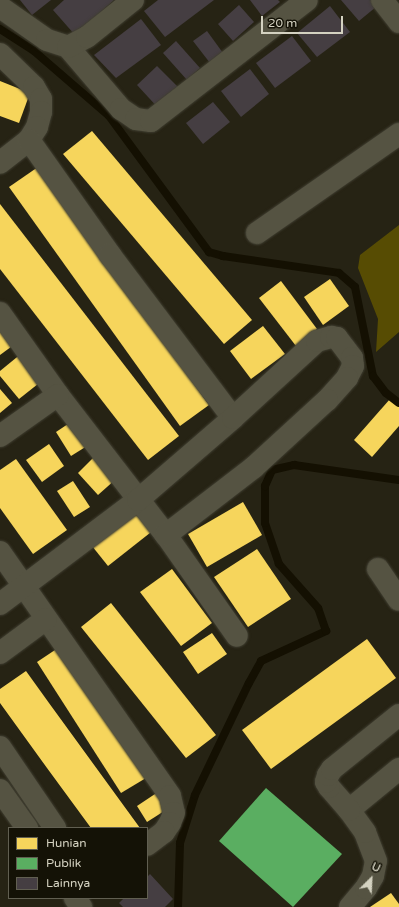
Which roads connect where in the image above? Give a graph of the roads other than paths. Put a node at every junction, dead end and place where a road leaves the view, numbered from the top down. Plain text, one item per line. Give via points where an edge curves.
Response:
1 (133, 0) edge
2 (307, 0) edge
3 (382, 0) edge
4 (0, 7) edge
5 (399, 22) edge
6 (68, 47) junction
7 (0, 54) edge
8 (399, 134) edge
9 (29, 140) junction
10 (0, 163) edge
11 (257, 233) dead end
12 (0, 313) edge
13 (58, 395) junction
14 (233, 418) junction
15 (0, 436) edge
16 (138, 500) junction
17 (166, 535) junction
18 (0, 552) edge
19 (378, 569) dead end
20 (23, 586) junction
21 (399, 600) edge
22 (0, 604) edge
23 (46, 619) junction
24 (237, 636) dead end
25 (0, 654) edge
26 (399, 716) edge
27 (0, 747) edge
28 (399, 769) edge
29 (0, 790) edge
30 (349, 810) junction
31 (26, 827) edge
32 (54, 827) edge
33 (148, 844) edge
34 (350, 907) edge

1 - 6 street via 87,37
2 - 6 street via 151,121 136,119 121,109
3 - 5 street
4 - 6 street via 47,40
7 - 9 street via 34,87 41,99 41,112
8 - 11 street
9 - 10 street
9 - 14 street via 110,255
12 - 13 street
13 - 15 street
13 - 16 street
14 - 16 street
14 - 17 street via 317,341 337,338 352,358 351,373 327,400 252,468
16 - 17 street
16 - 20 street
17 - 24 street
18 - 20 street
19 - 21 street
20 - 22 street
20 - 23 street
23 - 25 street
23 - 33 street via 170,796 174,813 170,823 164,832
26 - 30 street via 332,769 328,775 326,782 329,787
27 - 32 street
28 - 30 street
29 - 31 street
30 - 34 street via 365,832 376,861 373,876

